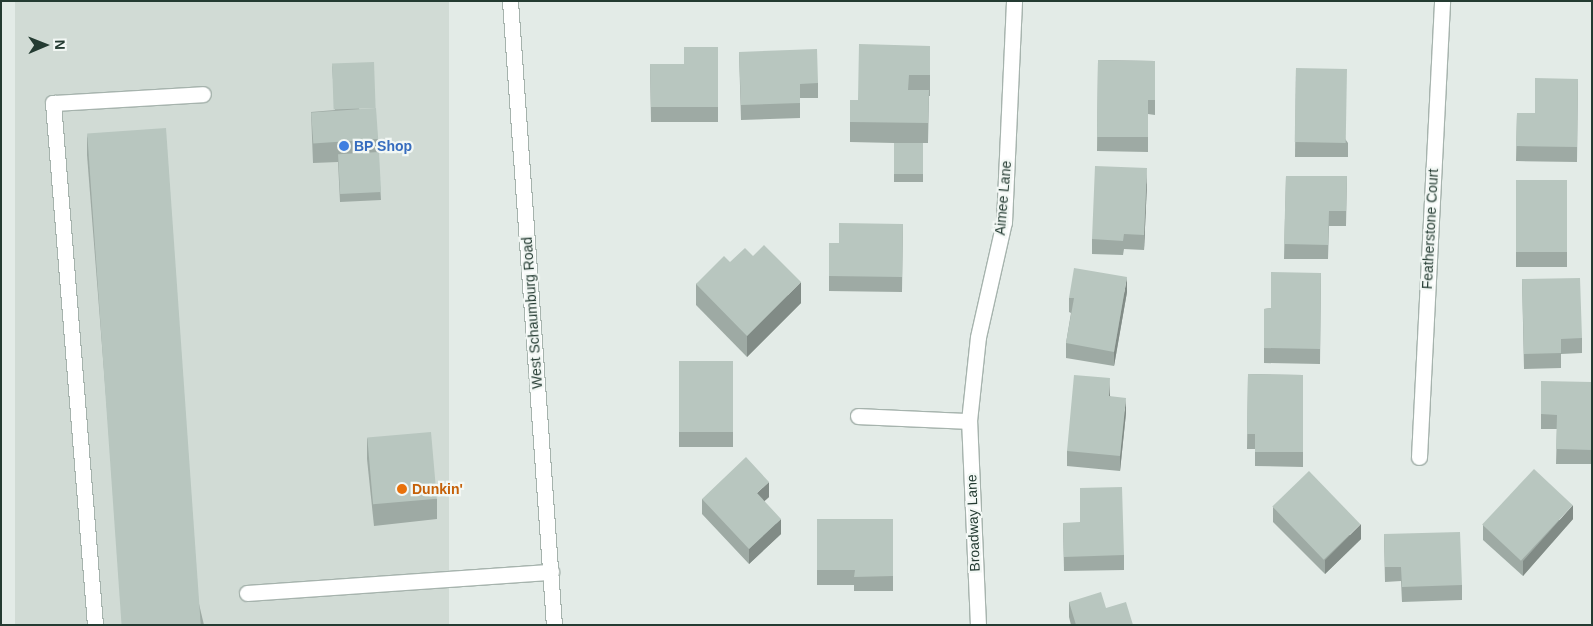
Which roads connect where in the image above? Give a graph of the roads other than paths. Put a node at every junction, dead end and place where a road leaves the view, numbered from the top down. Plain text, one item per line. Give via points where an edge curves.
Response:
1 (510, 1) edge
2 (1014, 1) edge
3 (1442, 1) edge
4 (203, 94) dead end
5 (858, 416) dead end
6 (969, 421) junction
7 (1420, 457) dead end
8 (551, 572) junction
9 (247, 593) dead end
10 (95, 625) edge
11 (554, 625) edge
12 (978, 625) edge

1 - 8 street, West Schaumburg Road
2 - 6 street, Aimee Lane via 1004,222 978,338
3 - 7 street, Featherstone Court
4 - 10 street via 53,103
5 - 6 street
6 - 12 street, Broadway Lane
8 - 9 street
8 - 11 street, West Schaumburg Road

